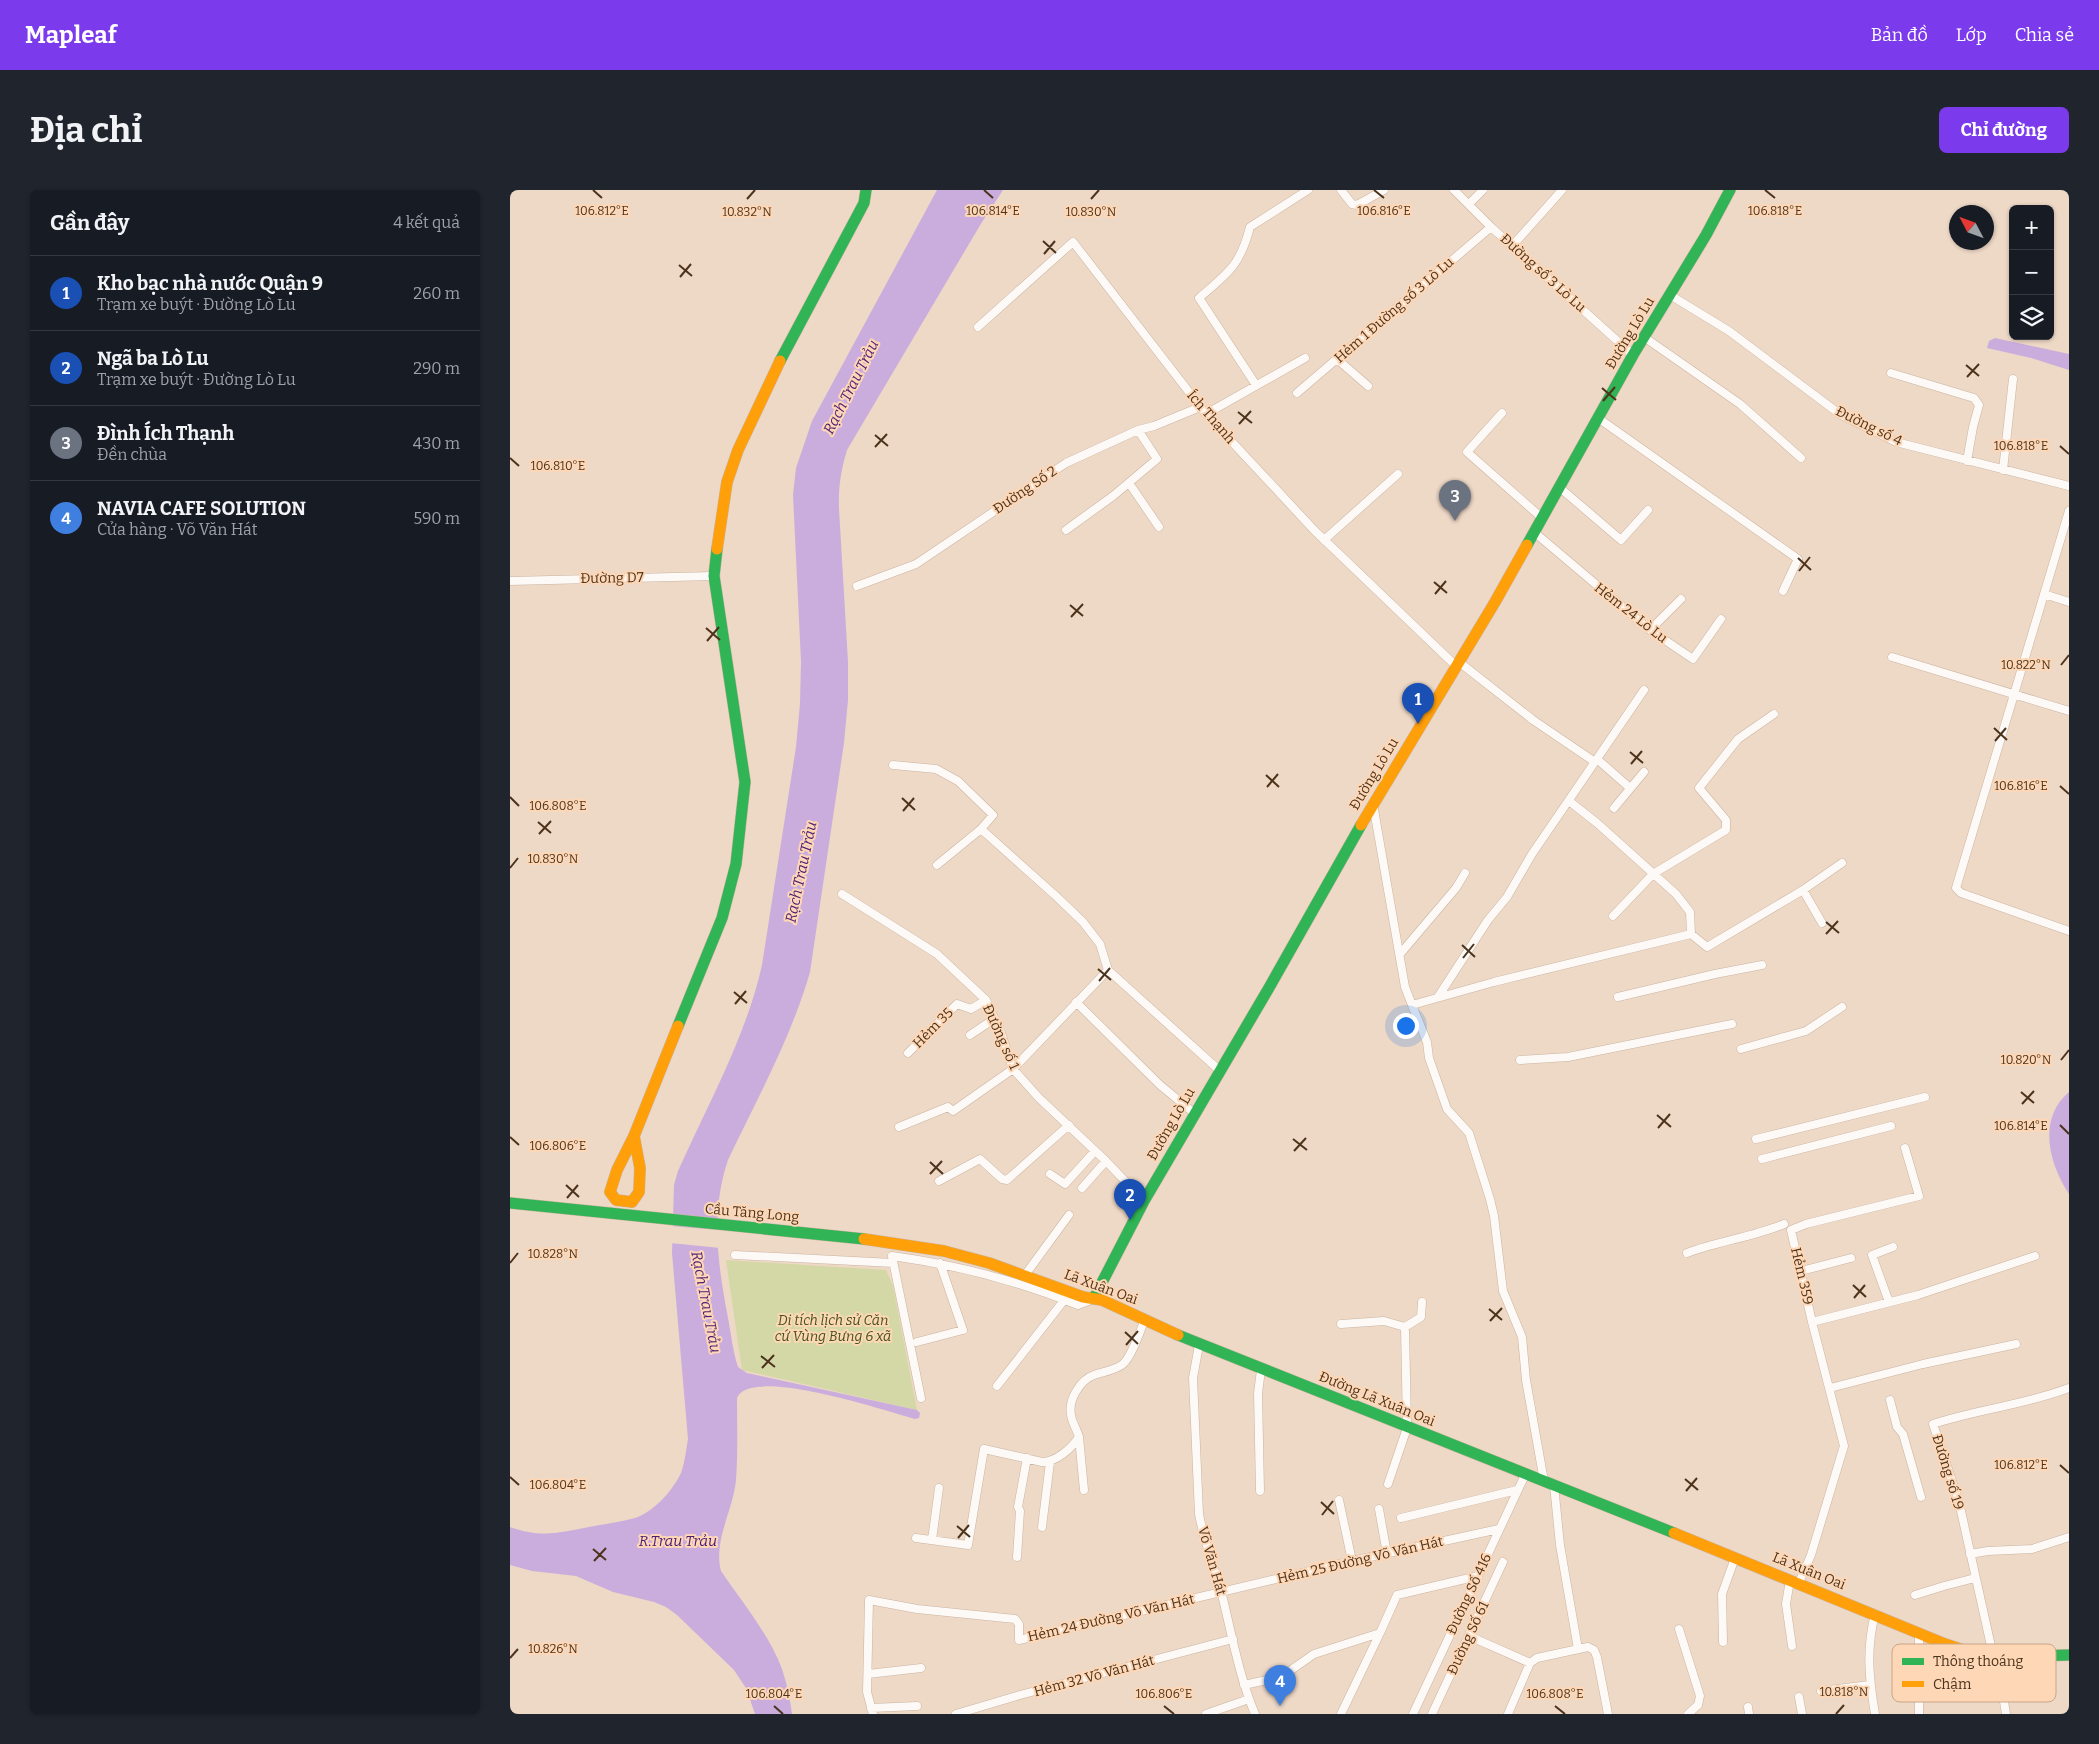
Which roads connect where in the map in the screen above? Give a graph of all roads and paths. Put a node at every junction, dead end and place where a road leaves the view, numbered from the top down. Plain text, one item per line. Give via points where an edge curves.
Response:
1 (866, 190) edge
2 (871, 190) edge
3 (1308, 190) edge
4 (1341, 190) edge
5 (1384, 190) edge
6 (1454, 190) edge
7 (1483, 190) edge
8 (1562, 190) edge
9 (1730, 190) edge
10 (864, 203) junction
11 (1469, 204) junction
12 (1491, 227) junction
13 (1514, 245) junction
14 (1670, 295) junction
15 (978, 327) dead end
16 (1644, 337) junction
17 (1633, 355) junction
18 (1304, 358) dead end
19 (1337, 359) junction
20 (1891, 373) dead end
21 (2013, 379) dead end
22 (1256, 386) junction
23 (1368, 386) dead end
24 (1297, 393) dead end
25 (1200, 407) junction
26 (1502, 413) dead end
27 (1206, 414) junction
28 (1598, 418) junction
29 (1138, 430) junction
30 (1801, 458) dead end
31 (1967, 461) junction
32 (2004, 470) junction
33 (1398, 474) dead end
34 (1129, 483) junction
35 (2069, 486) edge
36 (1559, 487) junction
37 (1648, 510) dead end
38 (2069, 511) edge
39 (1542, 518) junction
40 (1159, 527) dead end
41 (1066, 530) dead end
42 (1534, 532) junction
43 (1324, 540) junction
44 (714, 576) junction
45 (510, 581) edge
46 (857, 586) dead end
47 (1783, 591) dead end
48 (2044, 594) junction
49 (1681, 599) dead end
50 (2069, 602) edge
51 (1721, 619) dead end
52 (1650, 630) junction
53 (1892, 657) dead end
54 (1458, 664) junction
55 (1644, 690) dead end
56 (2014, 694) junction
57 (2069, 711) edge
58 (1774, 714) dead end
59 (1596, 760) junction
60 (893, 765) dead end
61 (1644, 772) dead end
62 (1630, 788) junction
63 (1569, 801) junction
64 (1373, 804) junction
65 (1614, 808) dead end
66 (981, 829) junction
67 (1842, 863) dead end
68 (937, 865) dead end
69 (1465, 873) dead end
70 (1653, 874) junction
71 (1803, 890) junction
72 (842, 894) dead end
73 (1613, 916) dead end
74 (1822, 923) dead end
75 (2069, 931) edge
76 (1692, 934) junction
77 (1400, 954) junction
78 (1762, 965) dead end
79 (1108, 970) junction
80 (1438, 997) junction
81 (1618, 997) dead end
82 (986, 1000) junction
83 (1076, 1002) junction
84 (1412, 1004) junction
85 (1842, 1007) dead end
86 (994, 1019) junction
87 (1732, 1024) dead end
88 (970, 1036) dead end
89 (1741, 1049) dead end
90 (908, 1053) dead end
91 (1520, 1060) dead end
92 (1013, 1068) junction
93 (1219, 1070) junction
94 (1925, 1097) dead end
95 (1194, 1113) junction
96 (1069, 1126) junction
97 (1892, 1126) dead end
98 (899, 1127) dead end
99 (634, 1136) junction
100 (1756, 1138) dead end
101 (1905, 1148) dead end
102 (1095, 1151) junction
103 (1762, 1159) dead end
104 (1106, 1161) junction
105 (1050, 1174) dead end
106 (939, 1181) dead end
107 (1082, 1188) dead end
108 (1144, 1201) junction
109 (510, 1203) edge
110 (1069, 1215) dead end
111 (1784, 1224) dead end
112 (1893, 1247) dead end
113 (1687, 1253) dead end
114 (735, 1255) dead end
115 (2035, 1256) dead end
116 (1851, 1258) dead end
117 (892, 1260) junction
118 (940, 1263) junction
119 (989, 1263) joint
120 (1800, 1271) junction
121 (1025, 1275) junction
122 (1094, 1298) junction
123 (1065, 1299) junction
124 (1422, 1302) dead end
125 (1889, 1302) junction
126 (1145, 1319) junction
127 (1812, 1322) junction
128 (1341, 1324) dead end
129 (1406, 1327) junction
130 (917, 1342) dead end
131 (2016, 1344) dead end
132 (1199, 1345) junction
133 (1261, 1370) junction
134 (997, 1386) dead end
135 (1830, 1388) junction
136 (2069, 1388) edge
137 (921, 1398) dead end
138 (1890, 1400) dead end
139 (1407, 1428) junction
140 (1079, 1437) junction
141 (1027, 1458) junction
142 (1050, 1462) junction
143 (1525, 1475) junction
144 (1549, 1483) junction
145 (1388, 1484) dead end
146 (939, 1488) dead end
147 (1084, 1490) dead end
148 (1518, 1490) junction
149 (1260, 1491) dead end
150 (1921, 1497) dead end
151 (1339, 1500) dead end
152 (1378, 1509) dead end
153 (1401, 1518) dead end
154 (1042, 1527) dead end
155 (1499, 1529) junction
156 (2069, 1537) edge
157 (916, 1538) dead end
158 (932, 1540) junction
159 (1387, 1554) junction
160 (1970, 1554) junction
161 (1017, 1557) dead end
162 (1735, 1558) junction
163 (1352, 1561) junction
164 (1503, 1562) dead end
165 (1478, 1576) junction
166 (1975, 1578) junction
167 (1794, 1582) junction
168 (1221, 1593) junction
169 (1915, 1596) dead end
170 (1875, 1614) junction
171 (1678, 1629) dead end
172 (1380, 1633) junction
173 (1919, 1633) junction
174 (1469, 1636) junction
175 (1233, 1639) junction
176 (1723, 1642) dead end
177 (1919, 1644) edge
178 (1949, 1644) edge
179 (1990, 1644) edge
180 (1792, 1646) dead end
181 (1578, 1649) junction
182 (2056, 1655) edge
183 (2069, 1655) edge
184 (1530, 1663) junction
185 (921, 1668) dead end
186 (868, 1674) junction
187 (1244, 1685) junction
188 (1870, 1685) junction
189 (1821, 1691) dead end
190 (1799, 1697) dead end
191 (1249, 1699) junction
192 (917, 1706) dead end
193 (872, 1711) edge
194 (956, 1714) edge
195 (1206, 1714) edge
196 (1255, 1714) edge
197 (1341, 1714) edge
198 (1413, 1714) edge
199 (1432, 1714) edge
200 (1508, 1714) edge
201 (1608, 1714) edge
202 (1688, 1714) edge
203 (1802, 1714) edge
204 (1875, 1714) edge

1 - 10 street
2 - 10 street
3 - 22 street via 1250,227 1234,267 1199,298
4 - 5 street via 1355,205
6 - 11 street, Đường số 3 Lò Lu
7 - 11 street
8 - 13 street
9 - 14 street, Đường Lò Lu
10 - 44 street via 785,349 738,450 723,506
11 - 12 street, Đường số 3 Lò Lu
12 - 13 street, Đường số 3 Lò Lu
12 - 19 street, Hẻm 1 Đường số 3 Lò Lu
13 - 17 street, Đường số 3 Lò Lu
14 - 16 street, Đường Lò Lu
14 - 31 street, Đường số 4 via 1729,331 1841,415 1896,442
15 - 25 street, Ích Thạnh via 1073,242
16 - 17 street, Đường Lò Lu
16 - 30 street via 1740,404
17 - 28 street, Đường Lò Lu
18 - 22 street
19 - 23 street
19 - 24 street, Hẻm 1 Đường số 3 Lò Lu
20 - 31 street via 1974,398 1979,405
21 - 32 street
22 - 27 street
25 - 27 street, Ích Thạnh
25 - 29 street, Đường Số 2
26 - 39 street via 1467,452
27 - 43 street, Ích Thạnh
28 - 36 street, Đường Lò Lu
28 - 47 street via 1798,559
29 - 34 street via 1157,459
29 - 46 street, Đường Số 2 via 1066,463 916,564
31 - 32 street, Đường số 4
32 - 35 street, Đường số 4
33 - 43 street
34 - 40 street
34 - 41 street
36 - 37 street via 1621,540
36 - 39 street, Đường Lò Lu
38 - 48 street
39 - 42 street, Đường Lò Lu
42 - 52 street, Hẻm 24 Lò Lu
42 - 54 street, Đường Lò Lu
43 - 54 street, Ích Thạnh
44 - 45 street, Đường D7
44 - 99 street via 745,782 736,864 722,918
48 - 50 street
48 - 56 street
49 - 52 street
51 - 52 street, Hẻm 24 Lò Lu via 1693,659
53 - 56 street
54 - 59 street, Ích Thạnh via 1533,720
54 - 64 street, Đường Lò Lu
55 - 59 street
56 - 57 street
56 - 75 street via 1956,888 1961,894
58 - 70 street via 1738,739 1699,788 1726,820 1726,830
59 - 62 street, Ích Thạnh
59 - 63 street
60 - 66 street via 936,769 958,781 993,815
61 - 62 street
62 - 65 street
63 - 70 street
63 - 80 street
64 - 77 street
64 - 93 street, Đường Lò Lu
66 - 68 street
66 - 79 street via 1083,922 1100,944
67 - 71 street
69 - 77 street
70 - 73 street
70 - 76 street via 1676,894 1690,912
71 - 74 street
71 - 76 street via 1707,947
72 - 82 street, Đường số 1 via 938,954
76 - 80 street
77 - 84 street via 1405,988
78 - 81 street
79 - 83 street
79 - 93 street
80 - 84 street
82 - 86 street, Đường số 1
82 - 90 street, Hẻm 35 via 971,1009 957,1004
83 - 92 street
83 - 95 street via 1160,1085
84 - 144 street via 1447,1109 1469,1133 1490,1199 1503,1291 1522,1337 1526,1380
85 - 89 street via 1806,1031
86 - 88 street
86 - 92 street, Đường số 1
87 - 91 street via 1568,1057
92 - 96 street, Đường số 1
92 - 98 street via 953,1110 948,1107
93 - 95 street, Đường Lò Lu
94 - 100 street
95 - 108 street, Đường Lò Lu
96 - 102 street, Đường số 1
96 - 106 street via 1007,1180 980,1159
97 - 103 street
99 - 99 street via 613,1181 610,1192 616,1200 632,1202 639,1192 640,1168
101 - 120 street, Hẻm 359 via 1919,1196 1791,1230
102 - 104 street, Đường số 1
102 - 105 street via 1065,1184
104 - 107 street
104 - 108 street, Đường số 1
108 - 122 street, Đường Lò Lu
109 - 119 street, Cầu Tăng Long via 893,1242
110 - 121 street
111 - 113 street
112 - 125 street via 1872,1256
114 - 117 street
115 - 125 street
116 - 120 street
117 - 118 street
117 - 137 street
118 - 123 street via 1007,1279
118 - 130 street via 963,1330
119 - 121 street, Lã Xuân Oai
120 - 127 street, Hẻm 359
121 - 122 street, Lã Xuân Oai
122 - 123 street via 1078,1304
122 - 126 street, Lã Xuân Oai
123 - 134 street
124 - 129 street via 1421,1317
125 - 127 street
126 - 132 street, Lã Xuân Oai
126 - 140 street via 1122,1365 1091,1376 1075,1394 1070,1405
127 - 135 street, Hẻm 359
128 - 129 street via 1384,1321
129 - 139 street
131 - 135 street
132 - 133 street, Đường Lã Xuân Oai
132 - 168 street, Võ Văn Hát via 1193,1378 1199,1514
133 - 139 street, Đường Lã Xuân Oai
133 - 149 street via 1258,1393
135 - 167 street, Hẻm 359 via 1844,1446 1817,1538
136 - 160 street, Đường số 19 via 2045,1397 1933,1424 1959,1502
138 - 150 street via 1896,1427 1903,1434
139 - 143 street, Đường Lã Xuân Oai
139 - 145 street
140 - 142 street
140 - 147 street
141 - 142 street
141 - 158 street via 984,1449 968,1545
141 - 161 street via 1018,1507
142 - 154 street
143 - 144 street, Đường Lã Xuân Oai
143 - 148 street, Đường Số 416
144 - 162 street, Lã Xuân Oai
144 - 181 street
146 - 158 street
148 - 153 street
148 - 155 street, Đường Số 416
151 - 163 street
152 - 159 street
155 - 159 street, Hẻm 25 Đường Võ Văn Hát
155 - 165 street, Đường Số 416
156 - 160 street via 2032,1549 1988,1550
157 - 158 street
159 - 163 street, Hẻm 25 Đường Võ Văn Hát
160 - 166 street, Đường số 19
162 - 167 street, Lã Xuân Oai
162 - 176 street via 1722,1594
163 - 168 street, Hẻm 25 Đường Võ Văn Hát
164 - 174 street, Đường Số 61
165 - 172 street via 1398,1595
165 - 198 street, Đường Số 416
166 - 169 street
166 - 179 street, Đường số 19
167 - 170 street, Lã Xuân Oai
167 - 180 street, Hẻm 359 via 1786,1604
168 - 175 street, Võ Văn Hát
168 - 186 street, Hẻm 24 Đường Võ Văn Hát via 1020,1640 1019,1624 1015,1619 917,1609 869,1600
170 - 173 street, Lã Xuân Oai
170 - 188 street via 1869,1642
171 - 202 street via 1700,1696 1698,1705
172 - 187 street via 1314,1654 1281,1677
172 - 197 street
173 - 177 street
173 - 178 street, Lã Xuân Oai
174 - 184 street
174 - 199 street, Đường Số 61
175 - 187 street, Võ Văn Hát
175 - 194 street, Hẻm 32 Võ Văn Hát
181 - 184 street via 1536,1658
181 - 201 street via 1588,1647 1594,1650
182 - 183 street, Lã Xuân Oai
184 - 200 street
185 - 186 street
186 - 193 street via 867,1692
187 - 191 street, Võ Văn Hát
188 - 189 street
188 - 204 street
190 - 203 street
191 - 195 street
191 - 196 street, Võ Văn Hát
192 - 193 street

